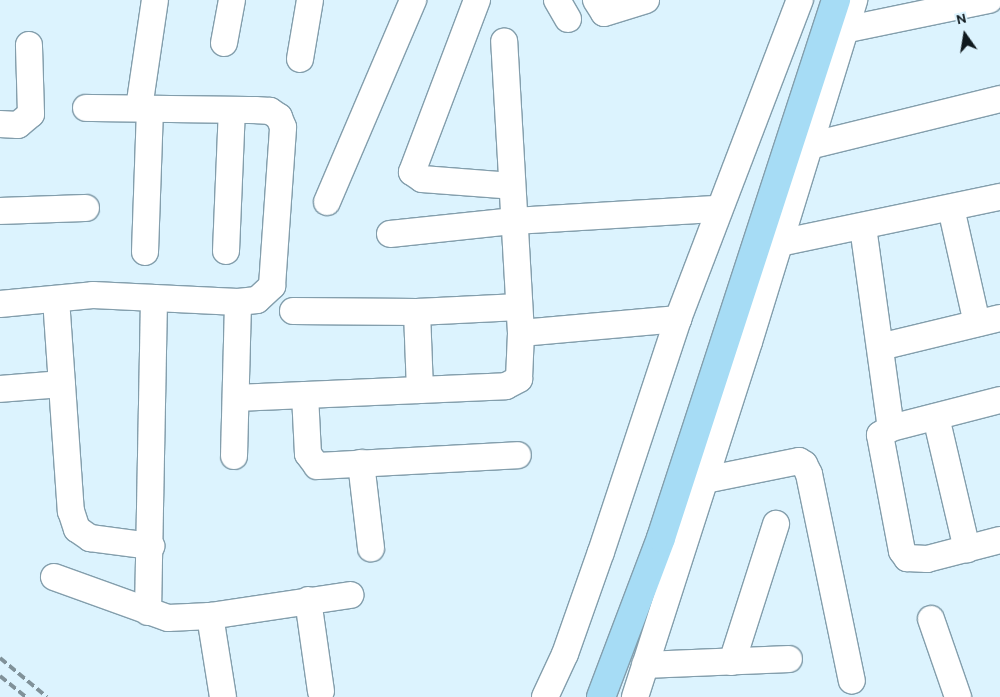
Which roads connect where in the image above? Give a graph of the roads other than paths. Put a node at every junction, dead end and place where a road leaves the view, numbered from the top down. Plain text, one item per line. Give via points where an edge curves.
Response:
1 (155, 0) edge
2 (232, 0) edge
3 (310, 0) edge
4 (413, 0) edge
5 (477, 0) edge
6 (596, 0) edge
7 (646, 0) edge
8 (799, 0) edge
9 (836, 0) edge
10 (854, 0) edge
11 (989, 0) edge
12 (844, 30) junction
13 (504, 41) dead end
14 (224, 42) dead end
15 (29, 45) dead end
16 (300, 59) dead end
17 (1000, 99) edge
18 (86, 108) dead end
19 (145, 109) junction
20 (232, 110) junction
21 (0, 124) edge
22 (809, 146) junction
23 (512, 186) junction
24 (1000, 197) edge
25 (327, 202) dead end
26 (86, 208) dead end
27 (719, 208) junction
28 (951, 208) junction
29 (0, 211) edge
30 (514, 222) junction
31 (862, 227) junction
32 (390, 234) dead end
33 (779, 243) junction
34 (226, 251) dead end
35 (145, 252) dead end
36 (154, 298) junction
37 (56, 299) junction
38 (238, 302) junction
39 (0, 304) edge
40 (519, 306) junction
41 (293, 311) dead end
42 (417, 312) junction
43 (678, 319) junction
44 (988, 320) edge
45 (521, 332) junction
46 (880, 347) junction
47 (62, 384) junction
48 (0, 389) edge
49 (420, 390) junction
50 (305, 395) junction
51 (236, 398) junction
52 (998, 407) edge
53 (936, 416) junction
54 (892, 428) junction
55 (518, 455) dead end
56 (234, 456) dead end
57 (361, 464) junction
58 (705, 480) junction
59 (776, 524) dead end
60 (1000, 540) edge
61 (151, 546) junction
62 (371, 548) dead end
63 (967, 548) junction
64 (54, 577) dead end
65 (350, 595) dead end
66 (308, 600) junction
67 (148, 612) junction
68 (210, 616) junction
69 (931, 620) dead end
70 (790, 659) dead end
71 (732, 662) junction
72 (645, 665) junction
73 (852, 681) dead end
74 (321, 691) dead end
75 (222, 697) edge
76 (545, 697) edge
77 (601, 697) edge
78 (635, 697) edge
79 (958, 697) edge

1 - 19 street
2 - 14 street
3 - 16 street
4 - 25 street
5 - 23 street via 412,172 422,179
6 - 7 street via 604,13
8 - 27 street
9 - 77 main road via 660,538
10 - 12 street
11 - 12 street
12 - 22 street
13 - 23 street
15 - 21 street via 31,114 18,125
17 - 22 street
18 - 19 street
19 - 20 street
19 - 35 street
20 - 34 street
20 - 38 street via 270,112 279,117 283,126 272,286 257,300
22 - 33 street
23 - 30 street
24 - 28 street
26 - 29 street
27 - 30 street
27 - 43 street
28 - 31 street
28 - 44 street
30 - 32 street
30 - 40 street
31 - 33 street
31 - 46 street
33 - 58 street
36 - 37 street via 93,295
36 - 38 street
36 - 61 street
37 - 39 street
37 - 47 street
38 - 51 street
40 - 42 street
40 - 45 street
41 - 42 street
42 - 49 street
43 - 45 street
43 - 76 street via 601,552
44 - 46 street
45 - 49 street via 521,369 515,384
46 - 54 street
47 - 48 street
47 - 61 street via 71,511 77,529 90,538
49 - 50 street
50 - 51 street
50 - 57 street via 312,462 317,466
51 - 56 street
52 - 53 street
53 - 54 street
53 - 63 street
54 - 63 street via 884,431 881,440 902,551 907,558 915,560
55 - 57 street
57 - 62 street
58 - 72 street
58 - 73 street via 799,461 804,464 809,474
59 - 71 street
60 - 63 street
61 - 67 street
64 - 67 street
65 - 66 street
66 - 68 street
66 - 74 street
67 - 68 street via 168,618
68 - 75 street
69 - 79 street
70 - 71 street
71 - 72 street
72 - 78 street

